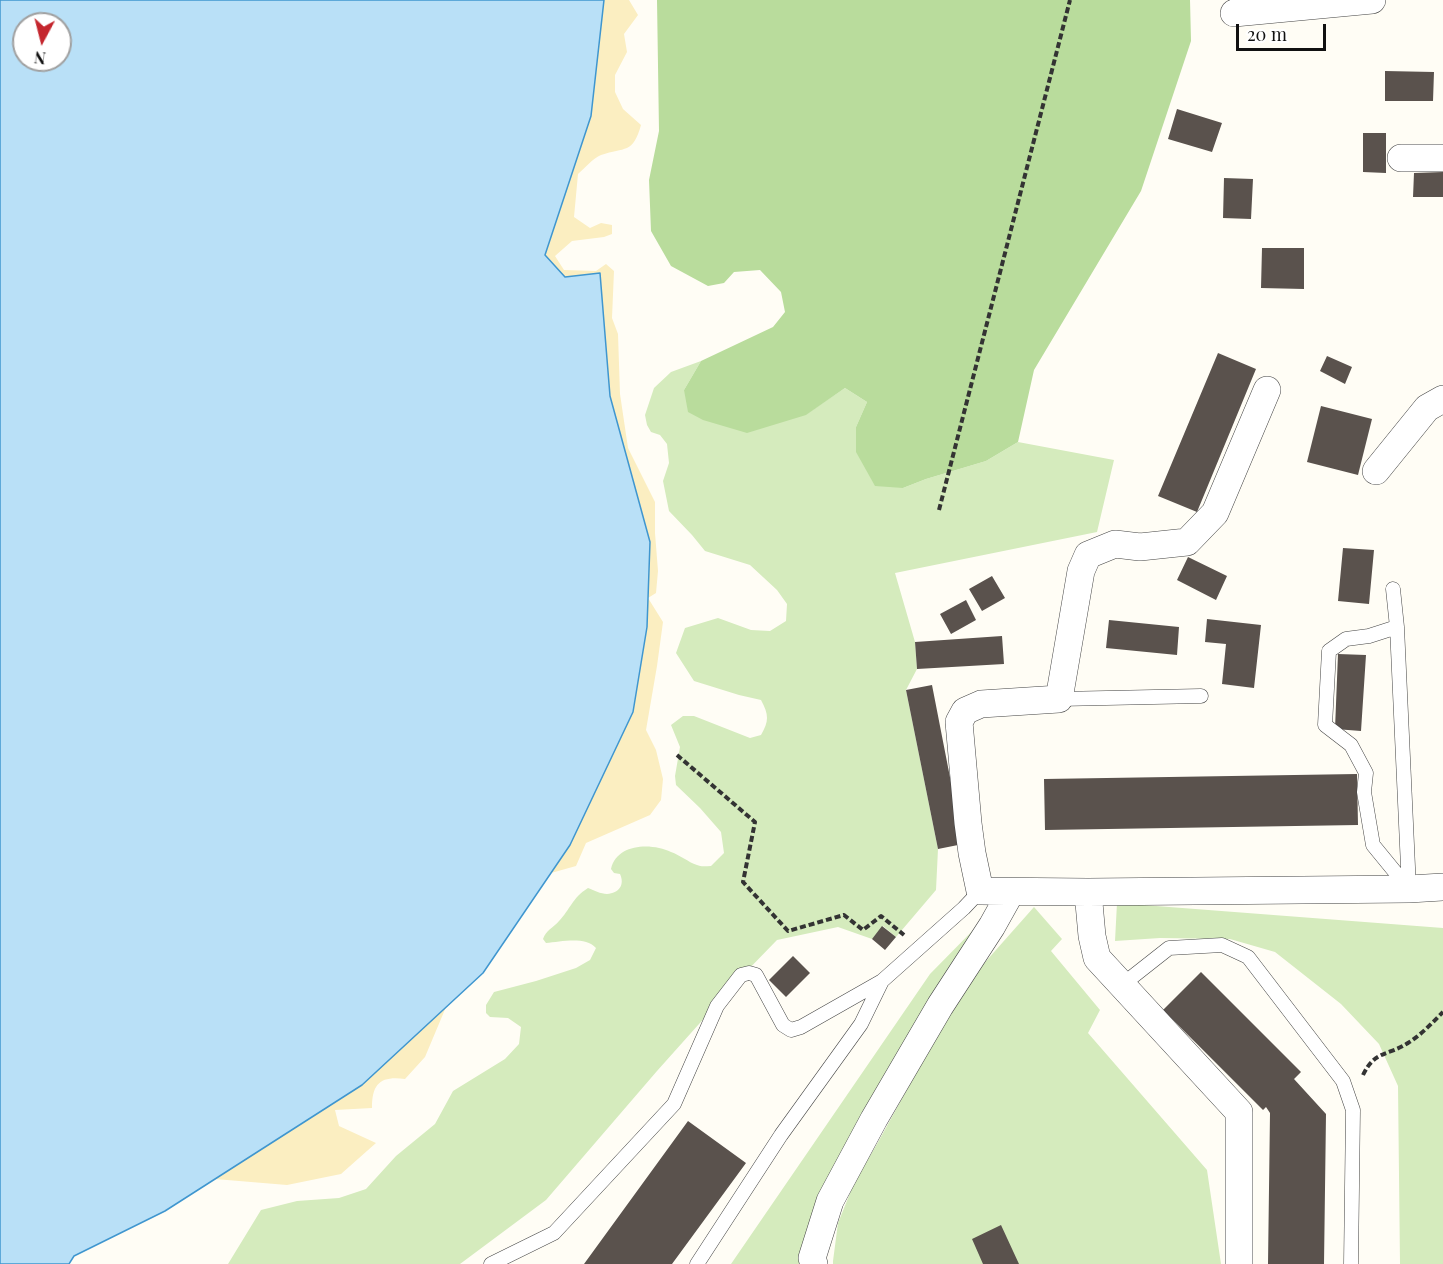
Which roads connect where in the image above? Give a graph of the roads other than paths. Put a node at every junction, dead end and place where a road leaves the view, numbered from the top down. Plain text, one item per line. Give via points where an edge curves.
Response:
1 (1372, 0) edge
2 (1234, 13) dead end
3 (1401, 158) dead end
4 (1443, 158) edge
5 (1267, 390) dead end
6 (1443, 399) edge
7 (1376, 471) dead end
8 (1393, 589) dead end
9 (1397, 627) junction
10 (1201, 696) dead end
11 (1059, 699) junction
12 (1443, 887) edge
13 (1409, 889) junction
14 (980, 891) junction
15 (1011, 892) junction
16 (1088, 892) junction
17 (882, 981) junction
18 (1122, 985) junction
19 (491, 1264) edge
20 (697, 1264) edge
21 (814, 1264) edge
22 (1239, 1264) edge
23 (1351, 1264) edge

1 - 2 street
3 - 4 street
5 - 11 street via 1215,513 1187,542 1140,547 1115,544 1088,555 1081,572
6 - 7 street via 1427,408
8 - 9 lane
9 - 13 lane
9 - 13 lane via 1346,639 1329,651 1325,725 1351,745 1366,773 1364,792 1373,845
10 - 11 lane
11 - 14 street via 981,704 964,711 959,722 968,824
12 - 13 street
13 - 16 street
14 - 15 street
14 - 17 lane
15 - 16 street
15 - 21 street via 940,1006 830,1201 812,1258
16 - 18 street via 1097,958
17 - 19 lane via 790,1030 783,1025 756,975 741,975 717,1006 674,1104 554,1233
17 - 20 lane via 861,1024 781,1135
18 - 22 street via 1239,1112
18 - 23 lane via 1169,948 1222,945 1248,957 1343,1081 1353,1110

